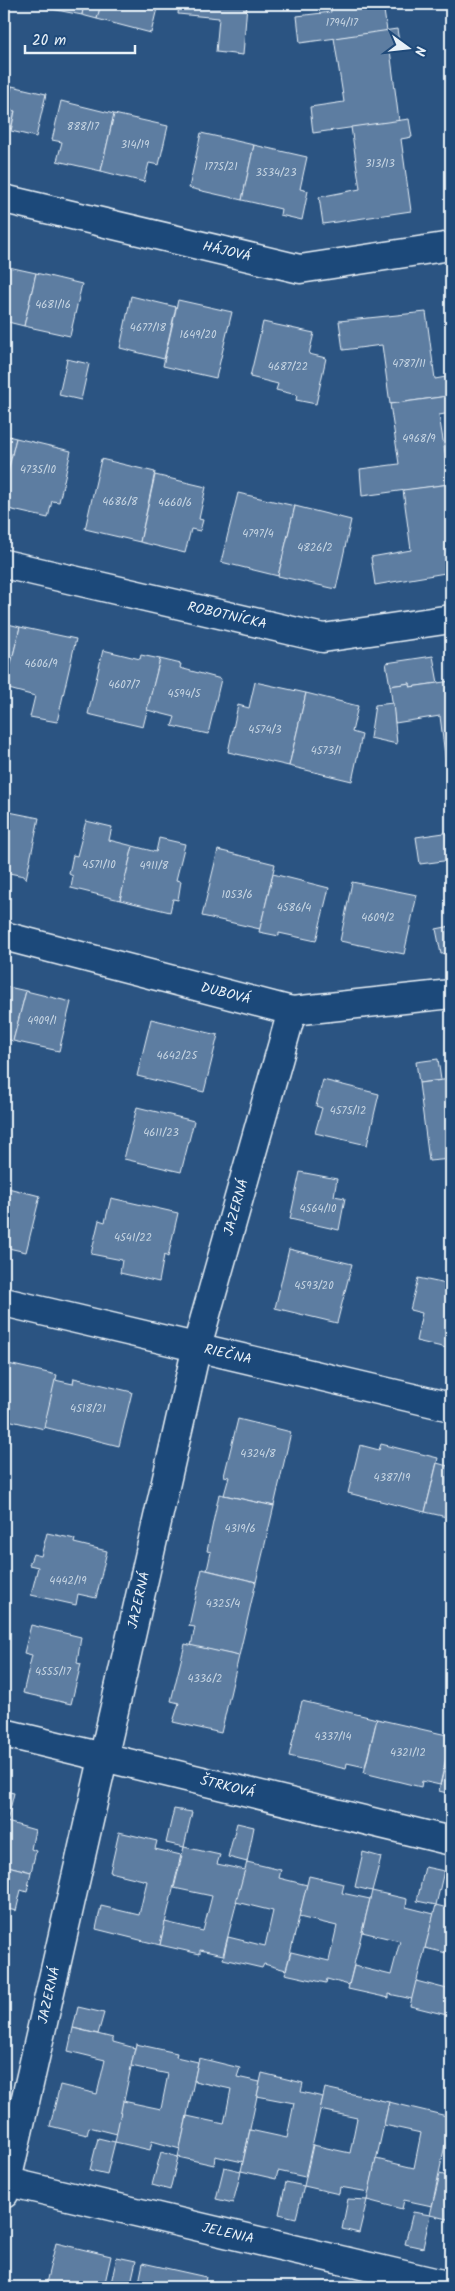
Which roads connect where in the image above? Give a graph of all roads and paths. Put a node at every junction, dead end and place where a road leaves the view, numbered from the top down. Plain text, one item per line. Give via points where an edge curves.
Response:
1 (4, 199) edge
2 (451, 246) edge
3 (4, 564) edge
4 (451, 619) edge
5 (4, 936) edge
6 (451, 994) edge
7 (292, 1011) junction
8 (4, 1302) edge
9 (197, 1346) junction
10 (451, 1408) edge
11 (4, 1733) edge
12 (104, 1756) junction
13 (451, 1841) edge
14 (5, 2185) edge
15 (451, 2286) edge

1 - 2 street, HÁJOVÁ via 300,269
3 - 4 street, ROBOTNÍCKA via 322,638
5 - 7 street, DUBOVÁ
6 - 7 street, DUBOVÁ
7 - 9 street, JAZERNÁ
8 - 9 street, RIEČNA
9 - 10 street, RIEČNA
9 - 12 street, JAZERNÁ
11 - 12 street, ŠTRKOVÁ
12 - 13 street, ŠTRKOVÁ
12 - 14 street, JAZERNÁ
14 - 15 street, JELENIA

